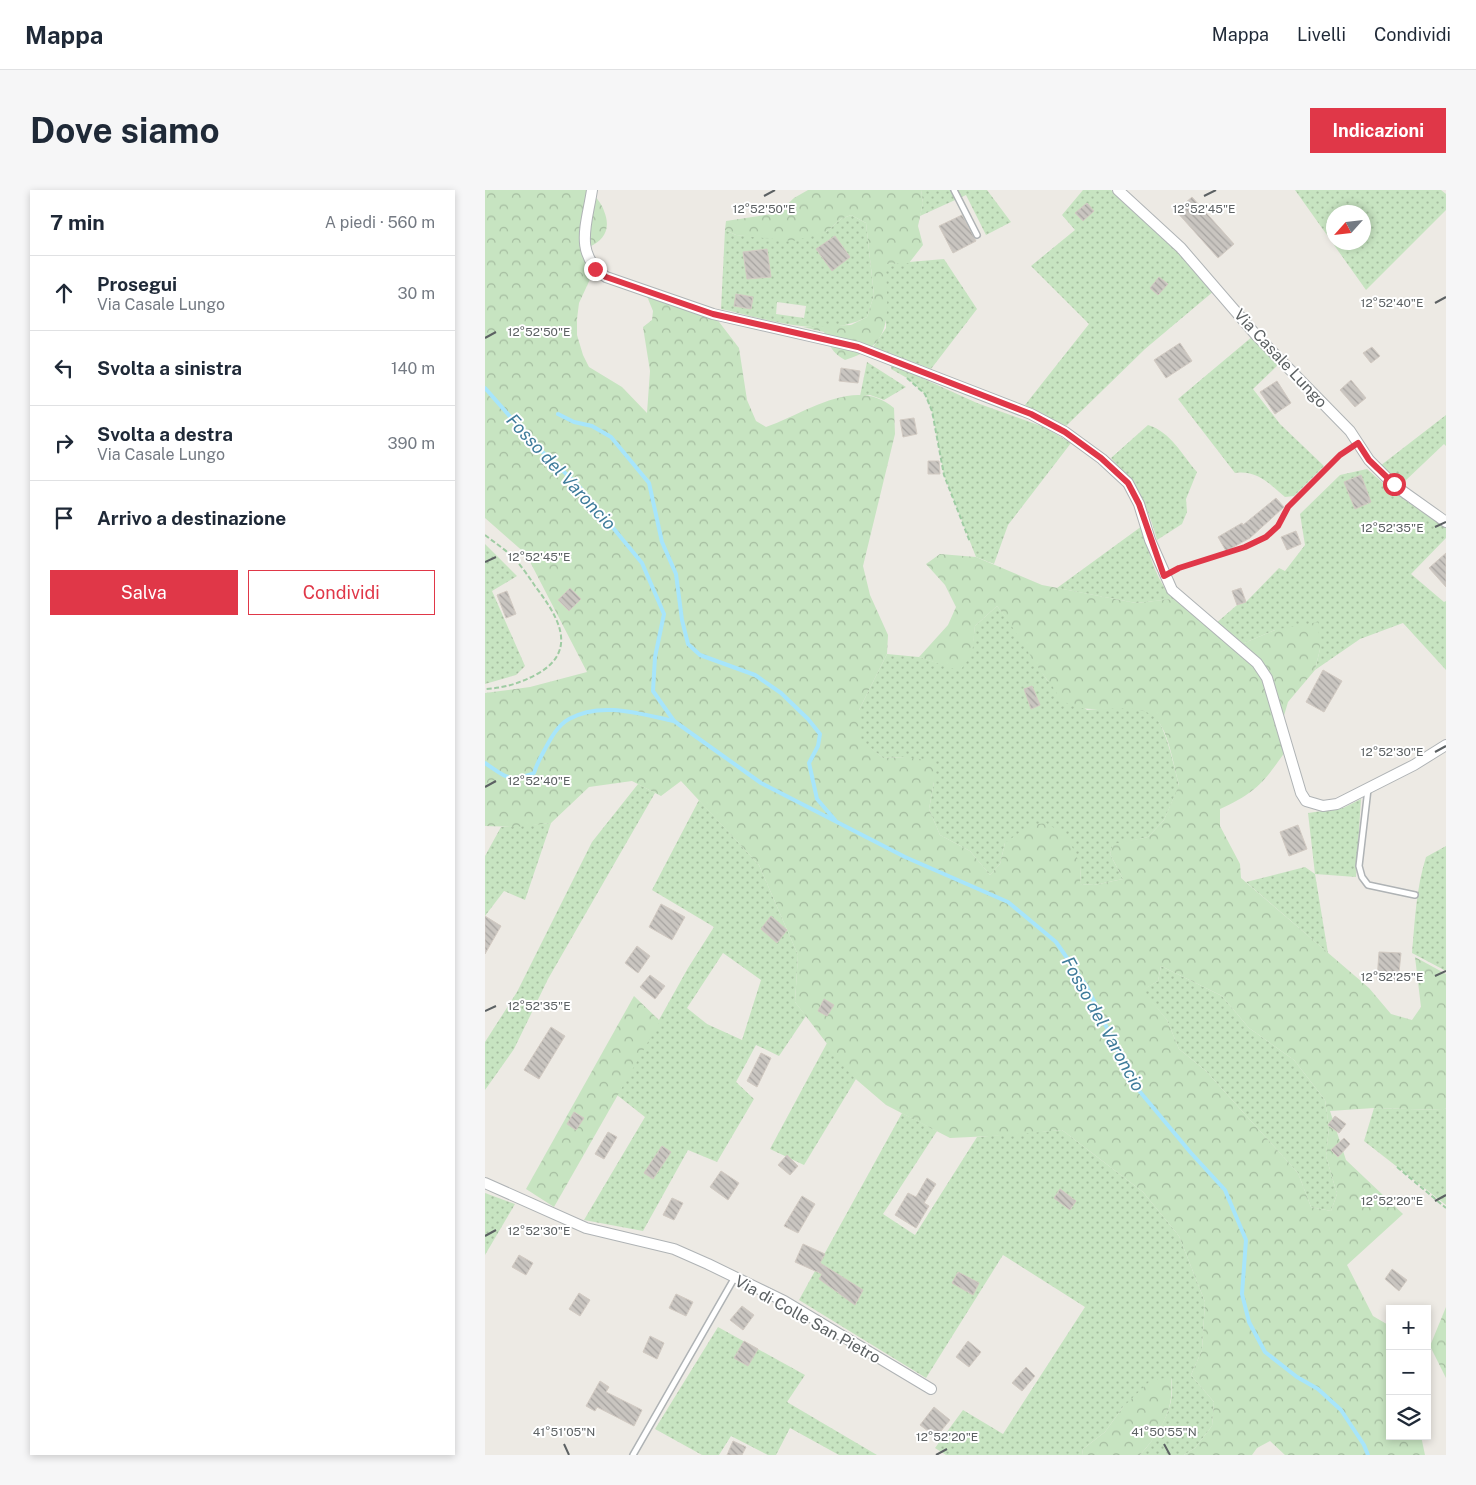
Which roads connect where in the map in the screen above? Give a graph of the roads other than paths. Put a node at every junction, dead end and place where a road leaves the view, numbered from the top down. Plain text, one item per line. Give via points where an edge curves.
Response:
1 (592, 190) edge
2 (954, 190) edge
3 (1118, 190) edge
4 (977, 235) dead end
5 (1446, 522) edge
6 (1446, 744) edge
7 (1368, 789) junction
8 (1415, 895) dead end
9 (485, 1183) edge
10 (735, 1277) junction
11 (931, 1389) dead end
12 (633, 1455) edge

1 - 7 street via 585,241 587,257 606,277 713,314 858,347 1031,414 1065,432 1101,458 1128,483 1172,590 1257,663 1267,678 1306,801 1323,806 1337,804
2 - 4 lane
3 - 5 street, Via Casale Lungo via 1181,248 1255,335 1351,432 1369,460 1394,484
6 - 7 street
7 - 8 lane via 1359,866 1362,877 1369,885
9 - 10 street, Via di Colle San Pietro via 586,1228 674,1249
10 - 11 street, Via di Colle San Pietro via 784,1301
10 - 12 lane

